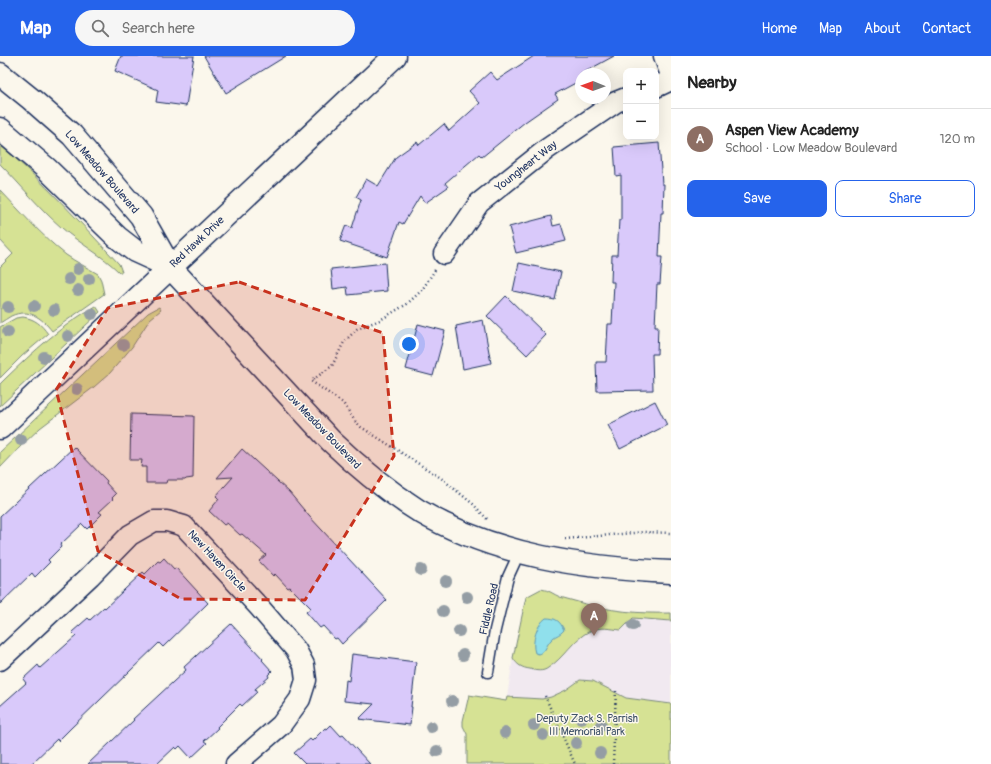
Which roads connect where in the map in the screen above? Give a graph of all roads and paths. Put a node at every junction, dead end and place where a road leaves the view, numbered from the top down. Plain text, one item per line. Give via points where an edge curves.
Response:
1 (395, 56) edge
2 (664, 56) edge
3 (0, 74) edge
4 (671, 75) edge
5 (671, 80) edge
6 (659, 86) edge
7 (623, 99) edge
8 (0, 129) edge
9 (444, 254) joint
10 (170, 267) junction
11 (0, 428) edge
12 (493, 523) dead end
13 (671, 533) edge
14 (563, 540) dead end
15 (519, 552) junction
16 (671, 572) edge
17 (0, 660) edge
18 (488, 672) dead end
19 (616, 690) dead end
20 (545, 696) dead end
21 (236, 764) edge
22 (575, 764) edge
23 (613, 764) edge

1 - 10 street, Red Hawk Drive
2 - 4 street
3 - 10 street, Low Meadow Boulevard via 72,135 141,216
5 - 6 street
7 - 9 street, Youngheart Way via 547,149 479,203
8 - 10 street, Low Meadow Boulevard via 47,169 117,237 135,250
9 - 12 path via 422,290 407,304 380,320 357,329 344,342 332,366 311,381 343,403 361,427 452,486
10 - 11 street, Red Hawk Drive
10 - 15 street, Low Meadow Boulevard via 358,467 420,511 454,528
13 - 14 path via 638,533
15 - 16 street, Low Meadow Boulevard via 596,567
15 - 18 lane, Fiddle Road via 508,577
17 - 21 street, New Haven Circle via 130,535 154,521 167,521 184,526 260,608 296,650 304,665 306,680 300,699 281,724
19 - 23 path
20 - 22 path

